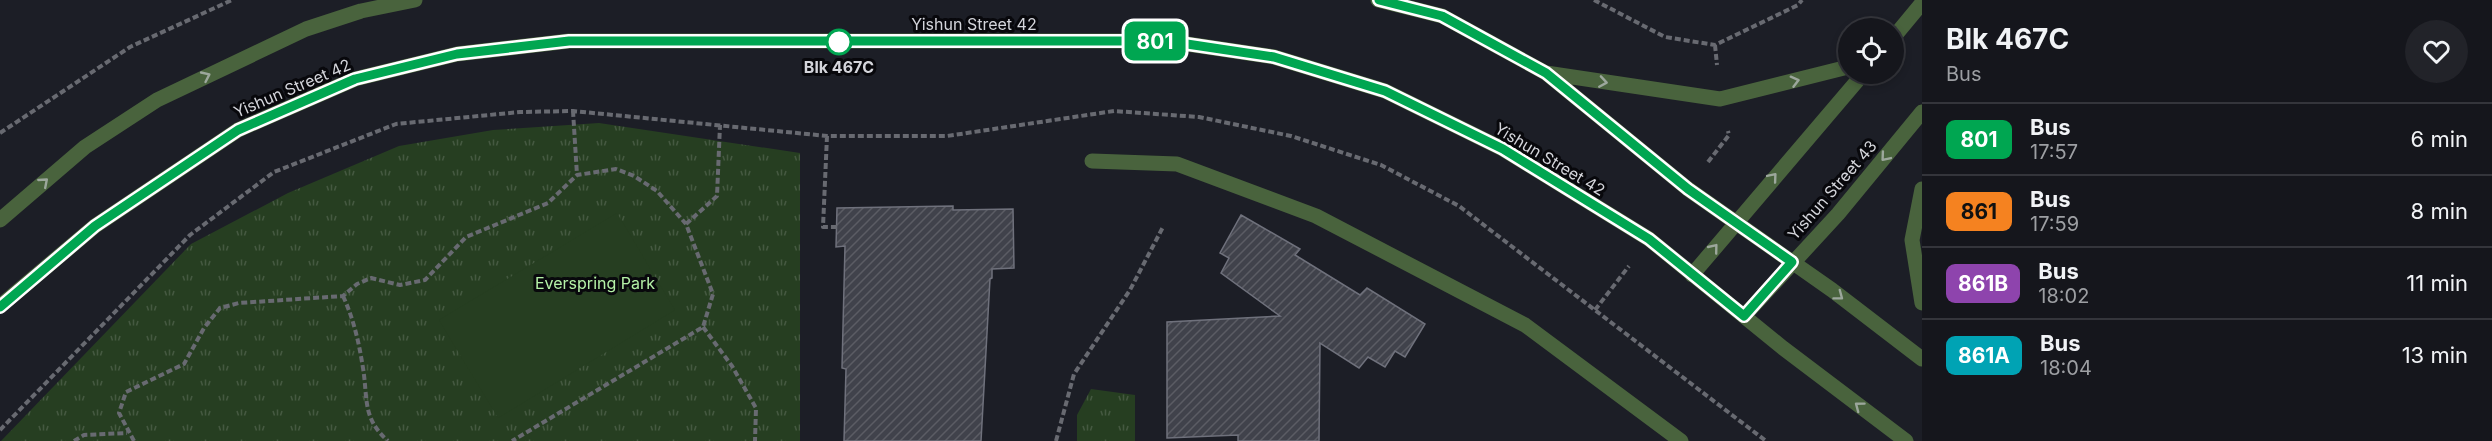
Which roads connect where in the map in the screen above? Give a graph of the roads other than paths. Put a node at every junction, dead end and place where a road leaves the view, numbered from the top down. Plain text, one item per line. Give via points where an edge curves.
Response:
1 (415, 0) edge
2 (1378, 0) edge
3 (1922, 3) edge
4 (1904, 25) edge
5 (1838, 70) edge
6 (1546, 73) junction
7 (1854, 84) edge
8 (1922, 112) edge
9 (1092, 161) dead end
10 (1922, 189) edge
11 (0, 220) edge
12 (1735, 222) junction
13 (1792, 262) junction
14 (1692, 275) junction
15 (1922, 303) edge
16 (0, 306) edge
17 (1744, 316) junction
18 (1922, 359) edge
19 (1681, 441) edge
20 (1906, 441) edge

11 -> 1 street via 85,147 157,99 306,29 361,11
2 - 6 street via 1442,16
3 - 4 street
6 -> 5 street via 1720,99
6 - 12 street via 1688,189
12 -> 7 street
8 -> 13 street, Yishun Street 43 via 1838,214
9 - 19 street via 1177,164 1316,216 1525,325
10 - 15 street via 1912,240
12 - 13 street
14 -> 12 street
13 - 17 street, Yishun Street 43
13 -> 18 street
14 - 16 street, Yishun Street 42 via 1649,239 1503,149 1385,91 1274,57 1167,41 569,41 457,54 355,79 238,130 95,226
14 - 17 street, Yishun Street 42
20 -> 17 street, Yishun Street 42

